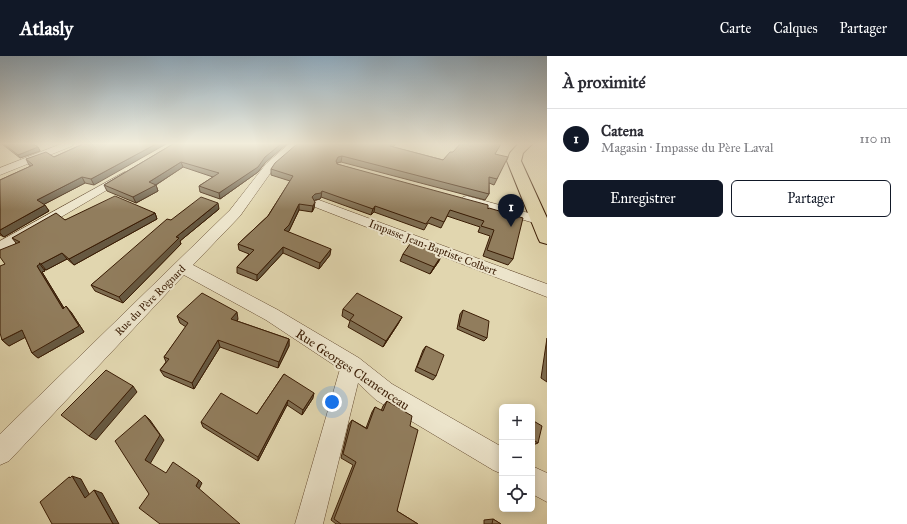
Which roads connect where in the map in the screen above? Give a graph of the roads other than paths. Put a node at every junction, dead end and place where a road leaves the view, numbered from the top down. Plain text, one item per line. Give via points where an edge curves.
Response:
1 (15, 166) edge
2 (270, 166) edge
3 (516, 166) edge
4 (135, 168) edge
5 (0, 172) edge
6 (455, 197) edge
7 (319, 204) dead end
8 (538, 220) junction
9 (547, 238) edge
10 (0, 247) edge
11 (183, 267) junction
12 (547, 291) edge
13 (352, 365) junction
14 (0, 452) edge
15 (499, 459) edge
16 (535, 481) edge
17 (547, 488) edge
18 (309, 524) edge

1 - 5 street
2 - 11 street, Rue du Père Rognard via 235,214
3 - 8 main road
4 - 10 street
6 - 8 street
7 - 12 street, Impasse Jean-Baptiste Colbert
8 - 9 main road
11 - 13 street, Rue Georges Clemenceau via 272,315
11 - 14 street, Rue du Père Rognard
13 - 15 street, Rue Georges Clemenceau via 384,392
13 - 18 street
16 - 17 street

